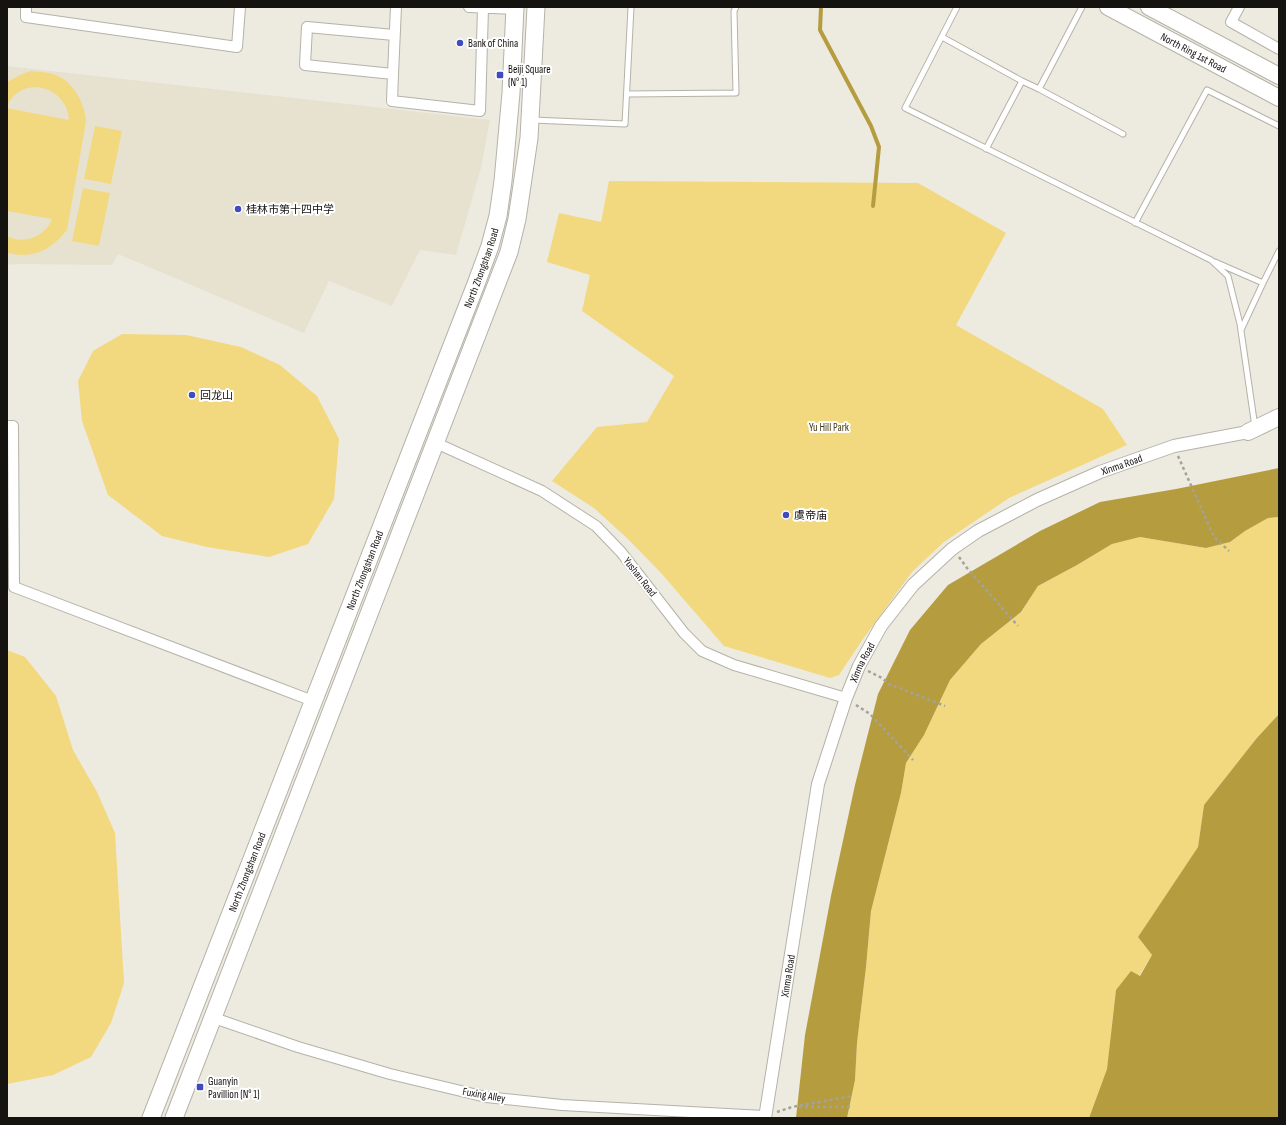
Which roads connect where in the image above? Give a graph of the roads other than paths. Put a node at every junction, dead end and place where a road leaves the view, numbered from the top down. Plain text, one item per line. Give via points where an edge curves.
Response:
1 (26, 7) edge
2 (240, 7) edge
3 (396, 7) edge
4 (469, 7) edge
5 (536, 7) edge
6 (631, 7) edge
7 (736, 7) edge
8 (957, 7) edge
9 (1082, 7) edge
10 (1108, 7) edge
11 (1149, 7) edge
12 (1239, 7) edge
13 (483, 8) edge
14 (515, 8) edge
15 (394, 35) junction
16 (942, 37) junction
17 (1279, 49) edge
18 (393, 74) junction
19 (1279, 76) edge
20 (1022, 81) junction
21 (1039, 89) junction
22 (627, 94) junction
23 (1279, 98) edge
24 (530, 120) junction
25 (1279, 126) edge
26 (1123, 134) dead end
27 (986, 149) junction
28 (1135, 223) junction
29 (1279, 251) edge
30 (1211, 260) junction
31 (1263, 283) junction
32 (1240, 330) junction
33 (1279, 417) edge
34 (7, 426) edge
35 (1279, 426) edge
36 (1252, 430) junction
37 (436, 443) junction
38 (846, 698) junction
39 (314, 701) junction
40 (214, 1018) junction
41 (765, 1117) edge
42 (151, 1118) edge
43 (174, 1118) edge

1 - 2 street via 26,16 238,47
3 - 15 street
4 - 13 street
5 - 24 highway, North Zhongshan Road
6 - 22 lane
7 - 22 lane via 736,93
8 - 16 lane
9 - 21 lane
10 - 23 main road, North Ring 1st Road
11 - 19 main road, North Ring 1st Road
12 - 17 street via 1231,22
13 - 14 street
13 - 18 street via 480,111 392,101
14 - 39 highway, North Zhongshan Road via 506,159 498,216 490,246
15 - 18 street
15 - 18 street via 307,28 304,65
16 - 20 lane
16 - 27 lane via 905,108
20 - 21 lane
20 - 27 lane
21 - 26 lane
22 - 24 lane via 625,124
24 - 37 highway, North Zhongshan Road via 520,199 509,252
25 - 28 lane via 1207,90
27 - 28 lane
28 - 30 lane
29 - 31 lane
30 - 31 lane
30 - 32 lane via 1228,276
31 - 32 lane
32 - 36 lane
33 - 36 main road
34 - 39 street via 13,426 14,587
35 - 36 main road
36 - 38 street, Xinma Road via 1174,446 1100,472 1036,500 978,531 952,549 913,584 882,626 859,666
37 - 38 street, Yushan Road via 542,491 596,526 621,552 684,633 702,651 734,665
37 - 40 highway, North Zhongshan Road
38 - 41 street, Xinma Road via 818,784
39 - 42 highway, North Zhongshan Road
40 - 41 street, Fuxing Alley via 298,1047 390,1074 486,1097 562,1105
40 - 43 highway, North Zhongshan Road

